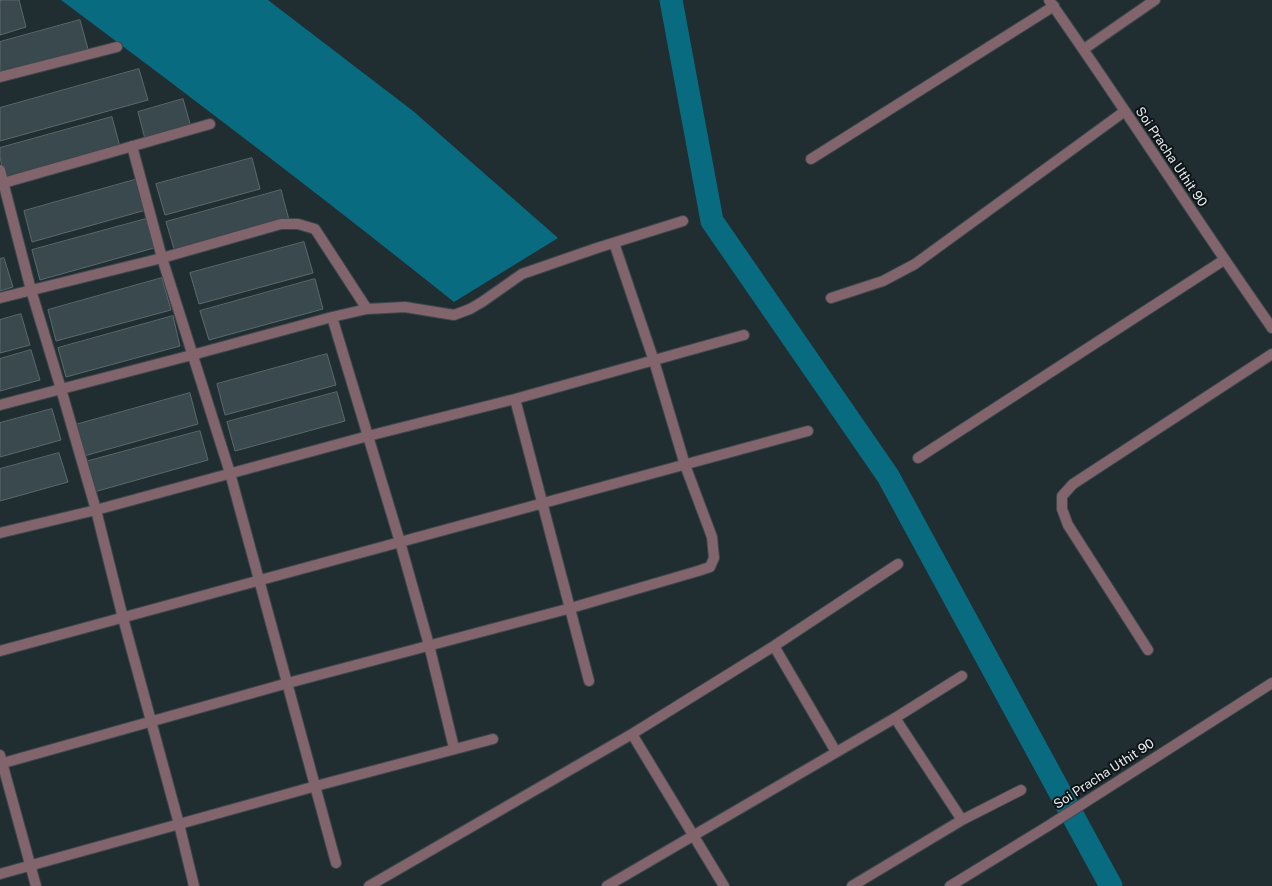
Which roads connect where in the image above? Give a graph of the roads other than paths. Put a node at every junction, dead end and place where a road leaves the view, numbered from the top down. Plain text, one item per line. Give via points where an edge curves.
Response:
1 (1155, 0) edge
2 (1052, 3) edge
3 (117, 47) dead end
4 (1084, 50) junction
5 (0, 77) edge
6 (1125, 110) junction
7 (210, 124) dead end
8 (132, 146) junction
9 (811, 160) dead end
10 (0, 170) edge
11 (2, 184) edge
12 (683, 221) dead end
13 (614, 243) junction
14 (162, 258) junction
15 (1224, 260) junction
16 (31, 290) junction
17 (0, 298) edge
18 (831, 298) dead end
19 (367, 309) junction
20 (332, 317) junction
21 (1272, 328) edge
22 (744, 335) dead end
23 (1272, 354) edge
24 (192, 355) junction
25 (654, 360) junction
26 (61, 389) junction
27 (515, 399) junction
28 (0, 404) edge
29 (808, 431) dead end
30 (368, 436) junction
31 (918, 458) dead end
32 (685, 465) junction
33 (230, 473) junction
34 (543, 503) junction
35 (96, 510) junction
36 (0, 533) edge
37 (400, 542) junction
38 (898, 564) dead end
39 (260, 580) junction
40 (571, 608) junction
41 (123, 618) junction
42 (429, 645) junction
43 (774, 646) junction
44 (1148, 650) dead end
45 (0, 651) edge
46 (962, 676) dead end
47 (589, 681) dead end
48 (288, 683) junction
49 (1272, 683) edge
50 (895, 718) junction
51 (151, 721) junction
52 (632, 734) junction
53 (492, 739) dead end
54 (454, 748) junction
55 (836, 752) junction
56 (1, 761) edge
57 (316, 786) junction
58 (1021, 790) dead end
59 (962, 820) junction
60 (179, 824) junction
61 (693, 835) junction
62 (336, 863) dead end
63 (30, 866) junction
64 (0, 874) edge
65 (36, 886) edge
66 (194, 886) edge
67 (369, 886) edge
68 (607, 886) edge
69 (724, 886) edge
70 (852, 886) edge
71 (950, 886) edge

1 - 4 street
2 - 4 street, Soi Pracha Uthit 90
2 - 9 street
3 - 5 street
4 - 6 street, Soi Pracha Uthit 90
6 - 15 street, Soi Pracha Uthit 90
6 - 18 street via 915,264 883,281
7 - 8 street
8 - 11 street
8 - 14 street
10 - 11 street
11 - 16 street
12 - 13 street
13 - 19 street via 522,274 482,302 454,314 405,307
13 - 25 street
14 - 16 street
14 - 19 street via 281,224 298,224 315,229
14 - 24 street
15 - 21 street, Soi Pracha Uthit 90
15 - 31 street
16 - 17 street
16 - 26 street
19 - 20 street
20 - 24 street
20 - 30 street
22 - 25 street
23 - 44 street via 1073,484 1062,496 1062,509 1068,525
24 - 26 street
24 - 33 street
25 - 27 street
25 - 32 street
26 - 28 street
26 - 35 street
27 - 30 street
27 - 34 street
29 - 32 street
30 - 33 street
30 - 37 street
32 - 34 street
32 - 40 street via 712,537 714,558 710,566
33 - 35 street
33 - 39 street
34 - 37 street
34 - 40 street
35 - 36 street
35 - 41 street
37 - 39 street
37 - 42 street
38 - 43 street
39 - 41 street
39 - 48 street
40 - 42 street
40 - 47 street
41 - 45 street
41 - 51 street
42 - 48 street
42 - 54 street
43 - 52 street
43 - 55 street
46 - 50 street
48 - 51 street
48 - 57 street
49 - 71 street, Soi Pracha Uthit 90
50 - 55 street
50 - 59 street
51 - 56 street
51 - 60 street
52 - 61 street
52 - 67 street
53 - 54 street
54 - 57 street
55 - 61 street
56 - 63 street
57 - 60 street
57 - 62 street
58 - 59 street
59 - 70 street
60 - 63 street
60 - 66 street
61 - 68 street
61 - 69 street
63 - 64 street
63 - 65 street

